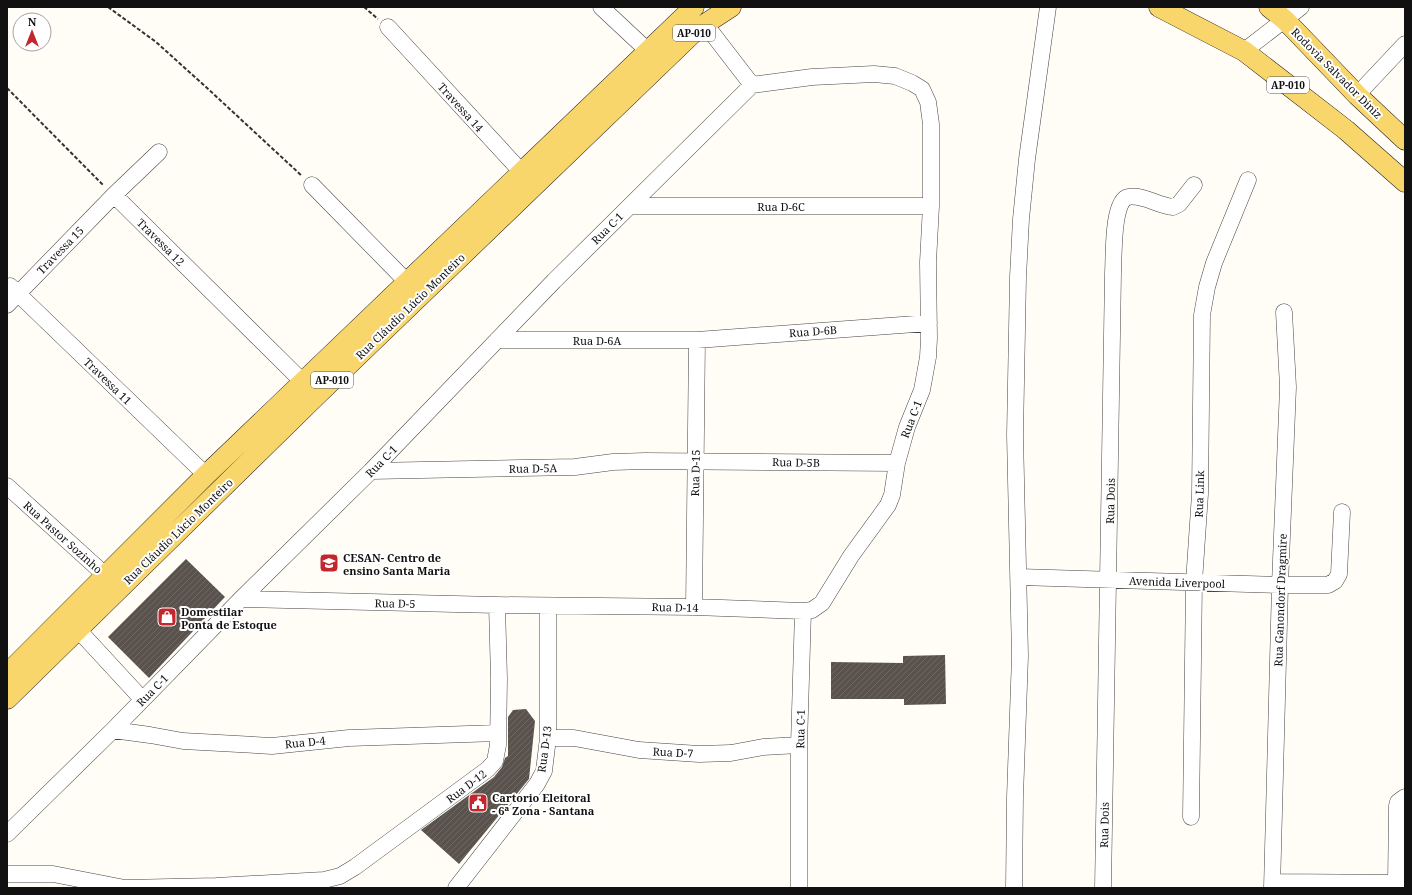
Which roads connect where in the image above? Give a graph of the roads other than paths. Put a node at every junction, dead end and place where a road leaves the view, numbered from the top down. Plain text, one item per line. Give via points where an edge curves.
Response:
1 (601, 7) edge
2 (731, 7) edge
3 (1048, 7) edge
4 (1159, 7) edge
5 (1269, 7) edge
6 (1301, 7) edge
7 (697, 13) edge
8 (1284, 20) junction
9 (388, 27) road end
10 (1405, 44) edge
11 (1244, 51) junction
12 (654, 58) junction
13 (752, 85) junction
14 (1357, 95) junction
15 (1404, 138) edge
16 (159, 152) dead end
17 (1380, 160) junction
18 (528, 180) junction
19 (1248, 180) dead end
20 (1405, 182) edge
21 (312, 185) road end
22 (1194, 185) dead end
23 (114, 195) junction
24 (630, 206) junction
25 (931, 206) junction
26 (408, 283) junction
27 (12, 295) edge
28 (1284, 312) dead end
29 (929, 323) junction
30 (497, 340) junction
31 (697, 340) junction
32 (310, 389) junction
33 (695, 461) junction
34 (897, 463) junction
35 (371, 471) junction
36 (206, 476) junction
37 (7, 486) edge
38 (1342, 512) dead end
39 (1019, 577) junction
40 (1108, 580) junction
41 (113, 582) junction
42 (1194, 582) junction
43 (1280, 585) junction
44 (241, 599) junction
45 (497, 605) junction
46 (548, 606) junction
47 (694, 606) junction
48 (803, 611) junction
49 (71, 622) junction
50 (7, 674) edge
51 (7, 699) edge
52 (142, 699) junction
53 (113, 730) junction
54 (498, 733) junction
55 (548, 738) junction
56 (799, 745) junction
57 (1405, 797) edge
58 (1191, 817) dead end
59 (7, 834) edge
60 (7, 874) edge
61 (324, 880) junction
62 (1400, 883) edge
63 (1272, 885) edge
64 (216, 887) edge
65 (338, 888) edge
66 (456, 888) edge
67 (799, 888) edge
68 (1014, 888) edge
69 (1103, 888) edge

1 - 12 street
2 - 7 main road, AP-010
3 - 39 street via 1021,219 1016,435
4 - 11 main road, AP-010
5 - 8 main road, Rodovia Salvador Diniz
6 - 8 street
7 - 12 main road, AP-010
7 - 13 street
8 - 11 street
8 - 14 main road, Rodovia Salvador Diniz
9 - 18 street, Travessa 14
10 - 14 street
11 - 17 main road, AP-010 via 1346,130
12 - 18 main road, Rua Cláudio Lúcio Monteiro / AP-010
13 - 24 street, Rua C-1
13 - 25 street, Rua C-1 via 778,80 874,74 895,76 917,85 926,94 930,112
14 - 15 main road, Rodovia Salvador Diniz
15 - 17 main road
16 - 23 street, Travessa 15
17 - 20 main road, AP-010
18 - 26 main road, Rua Cláudio Lúcio Monteiro / AP-010
18 - 32 main road, Rua Cláudio Lúcio Monteiro / AP-010
19 - 42 street, Rua Link via 1214,263 1202,315 1200,494
21 - 26 street
22 - 40 street, Rua Dois via 1177,206 1168,207 1127,197 1122,200 1118,210 1113,273
23 - 27 street, Travessa 15
23 - 32 street, Travessa 12
24 - 25 street, Rua D-6C
24 - 30 street, Rua C-1
25 - 29 street, Rua C-1 via 928,262
26 - 32 main road, Rua Cláudio Lúcio Monteiro / AP-010
27 - 36 street, Travessa 11
28 - 43 street, Rua Ganondorf Dragmire via 1288,386
29 - 31 street, Rua D-6B
29 - 34 street, Rua C-1 via 929,348 924,382
30 - 31 street, Rua D-6A
30 - 35 street, Rua C-1
31 - 33 street, Rua D-15
32 - 36 main road, Rua Cláudio Lúcio Monteiro / AP-010
32 - 41 main road, Rua Cláudio Lúcio Monteiro / AP-010
33 - 34 street, Rua D-5B
33 - 35 street, Rua D-5A via 627,462 575,467
33 - 47 street, Rua D-15
34 - 48 street, Rua C-1 via 892,495 884,512 851,556 822,603 812,610
35 - 44 street, Rua C-1
36 - 41 main road, Rua Cláudio Lúcio Monteiro / AP-010
37 - 41 street, Rua Pastor Sozinho
38 - 43 street, Avenida Liverpool via 1338,574 1335,581 1328,585
39 - 40 street, Avenida Liverpool
39 - 68 street via 1020,656
40 - 42 street, Avenida Liverpool
40 - 69 street, Rua Dois
41 - 49 main road, Rua Cláudio Lúcio Monteiro / AP-010
42 - 43 street, Avenida Liverpool
42 - 58 street, Rua Link
43 - 63 street, Rua Ganondorf Dragmire
44 - 45 street, Rua D-5
44 - 52 street, Rua C-1
45 - 46 street, Rua D-5
45 - 54 street, Rua D-12 via 500,679
46 - 47 street, Rua D-14
46 - 55 street, Rua D-13
47 - 48 street, Rua D-14
48 - 56 street, Rua C-1
49 - 50 main road, Rua Cláudio Lúcio Monteiro / AP-010
49 - 51 main road, Rua Cláudio Lúcio Monteiro / AP-010
49 - 52 street
52 - 53 street, Rua C-1
53 - 54 street, Rua D-4 via 183,741 272,746 349,738
53 - 59 street, Rua C-1
54 - 61 street, Rua D-12 via 497,757 488,769 355,867 340,876
55 - 56 street, Rua D-7 via 574,738 639,750 699,754
55 - 66 street, Rua D-13 via 544,771 537,784
56 - 67 street, Rua C-1
57 - 62 street via 1397,806
60 - 64 street, Rua D-12 via 53,874 125,888
61 - 64 street, Rua D-12
61 - 65 street
62 - 63 street

